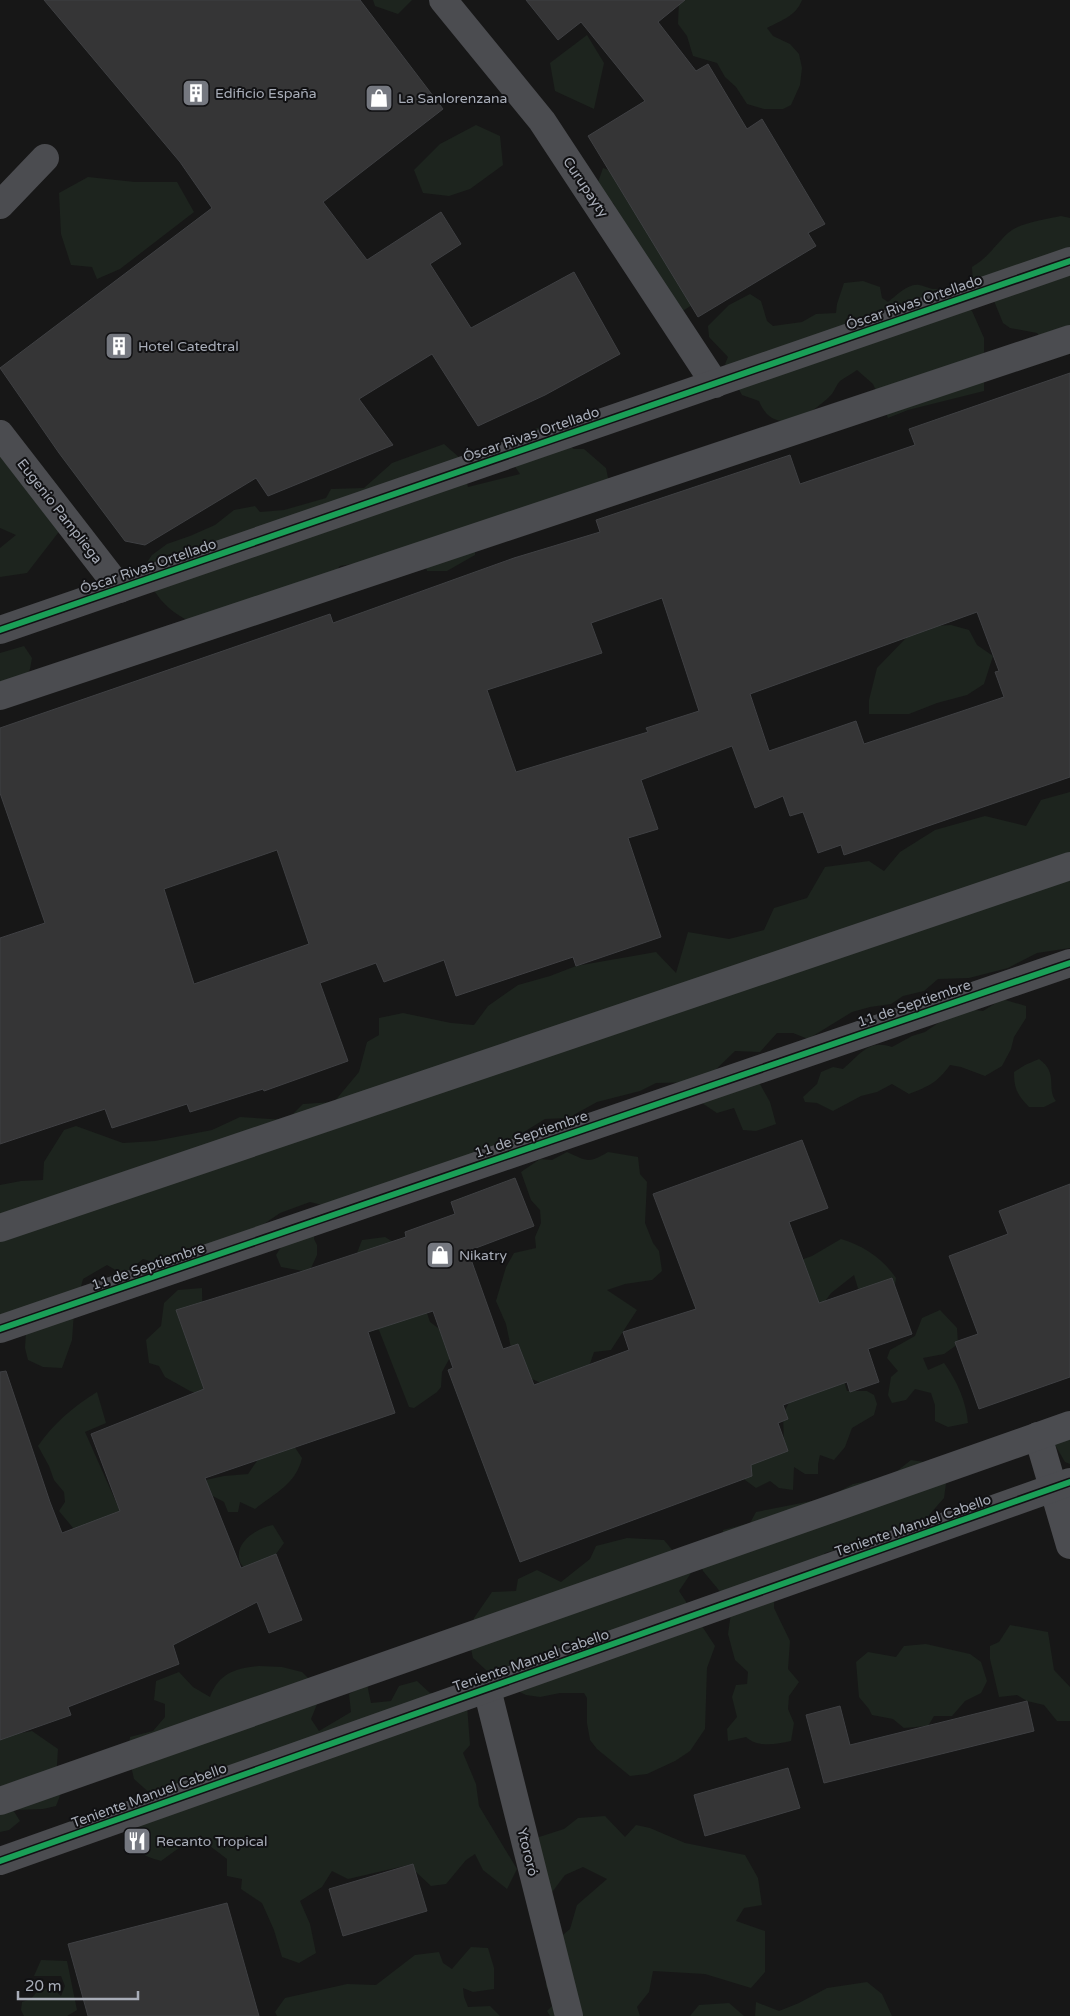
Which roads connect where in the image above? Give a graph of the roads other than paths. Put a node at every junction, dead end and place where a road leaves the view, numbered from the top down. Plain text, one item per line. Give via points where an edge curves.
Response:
1 (444, 0) edge
2 (45, 158) dead end
3 (0, 205) edge
4 (1070, 261) edge
5 (1070, 339) edge
6 (715, 384) junction
7 (0, 434) edge
8 (120, 589) junction
9 (0, 630) edge
10 (0, 696) edge
11 (1070, 866) edge
12 (1070, 963) edge
13 (0, 1228) edge
14 (0, 1329) edge
15 (1070, 1425) edge
16 (1038, 1436) junction
17 (1062, 1485) edge
18 (1070, 1545) edge
19 (486, 1689) junction
20 (0, 1801) edge
21 (0, 1861) edge
22 (569, 2016) edge

1 - 6 street, Curupayty via 542,121
2 - 3 street
4 - 6 street, Óscar Rivas Ortellado
5 - 10 street
6 - 8 street, Óscar Rivas Ortellado
7 - 8 street, Eugenio Pampliega
8 - 9 street, Óscar Rivas Ortellado
11 - 13 street
12 - 14 street, 11 de Septiembre
15 - 16 street
16 - 17 street
16 - 20 street
17 - 18 street
17 - 19 street, Teniente Manuel Cabello
19 - 21 street, Teniente Manuel Cabello
19 - 22 street, Ytororó

